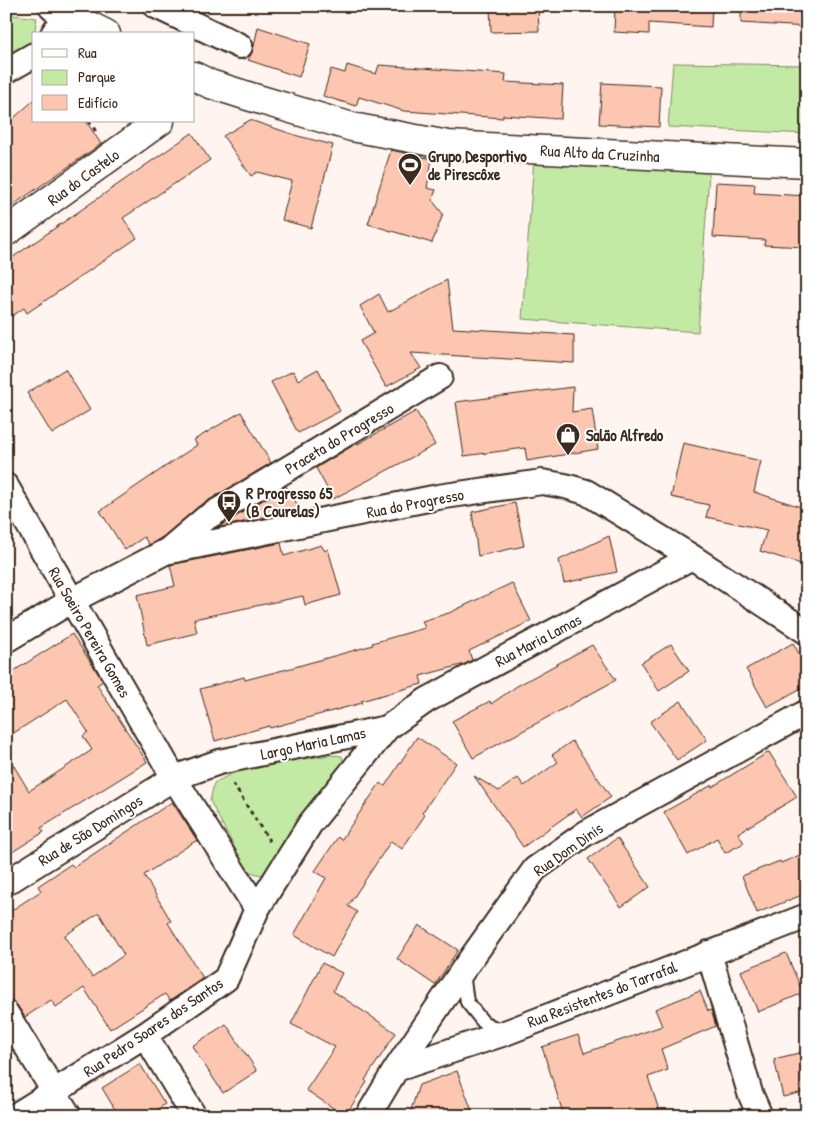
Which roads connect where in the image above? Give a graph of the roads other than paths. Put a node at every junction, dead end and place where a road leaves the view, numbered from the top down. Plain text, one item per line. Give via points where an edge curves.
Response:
1 (156, 6) edge
2 (57, 18) edge
3 (100, 32) edge
4 (240, 46) dead end
5 (32, 56) edge
6 (6, 71) edge
7 (199, 86) edge
8 (159, 122) edge
9 (807, 163) edge
10 (6, 232) edge
11 (440, 377) dead end
12 (6, 486) edge
13 (165, 552) junction
14 (692, 557) junction
15 (71, 601) junction
16 (807, 632) edge
17 (6, 640) edge
18 (807, 712) edge
19 (387, 728) junction
20 (174, 778) junction
21 (6, 883) edge
22 (257, 909) junction
23 (807, 916) edge
24 (709, 953) junction
25 (463, 970) junction
26 (6, 1014) edge
27 (505, 1033) junction
28 (145, 1035) junction
29 (396, 1070) junction
30 (54, 1091) junction
31 (15, 1116) edge
32 (69, 1116) edge
33 (194, 1116) edge
34 (368, 1116) edge
35 (760, 1116) edge

1 - 4 street
2 - 3 street
5 - 6 street
7 - 9 street, Rua Alto da Cruzinha via 352,127 448,145
8 - 10 street, Rua do Castelo
11 - 13 street, Praceta do Progresso via 206,518
12 - 15 street, Rua Soeiro Pereira Gomes
13 - 14 street, Rua do Progresso via 438,497 542,482 586,492
13 - 15 street, Rua do Progresso
14 - 16 street, Rua do Progresso
14 - 19 street, Rua Maria Lamas via 427,700
15 - 17 street, Rua do Progresso
15 - 20 street, Rua Soeiro Pereira Gomes
18 - 25 street, Rua Dom Dinis via 586,833 535,869
19 - 20 street, Largo Maria Lamas via 219,762
19 - 22 street, Largo Maria Lamas via 310,824
20 - 21 street, Rua de São Domingos
20 - 22 street
22 - 28 street, Rua Pedro Soares dos Santos via 226,979
23 - 24 street, Rua Resistentes do Tarrafal
24 - 27 street, Rua Resistentes do Tarrafal
24 - 35 street via 750,1093
25 - 27 lane via 467,1002 483,1022
25 - 29 street, Rua Dom Dinis
26 - 30 street
27 - 29 street, Rua Resistentes do Tarrafal
28 - 30 street, Rua Pedro Soares dos Santos
28 - 33 street
29 - 34 street, Rua Dom Dinis
30 - 31 street, Rua Pedro Soares dos Santos
30 - 32 street

